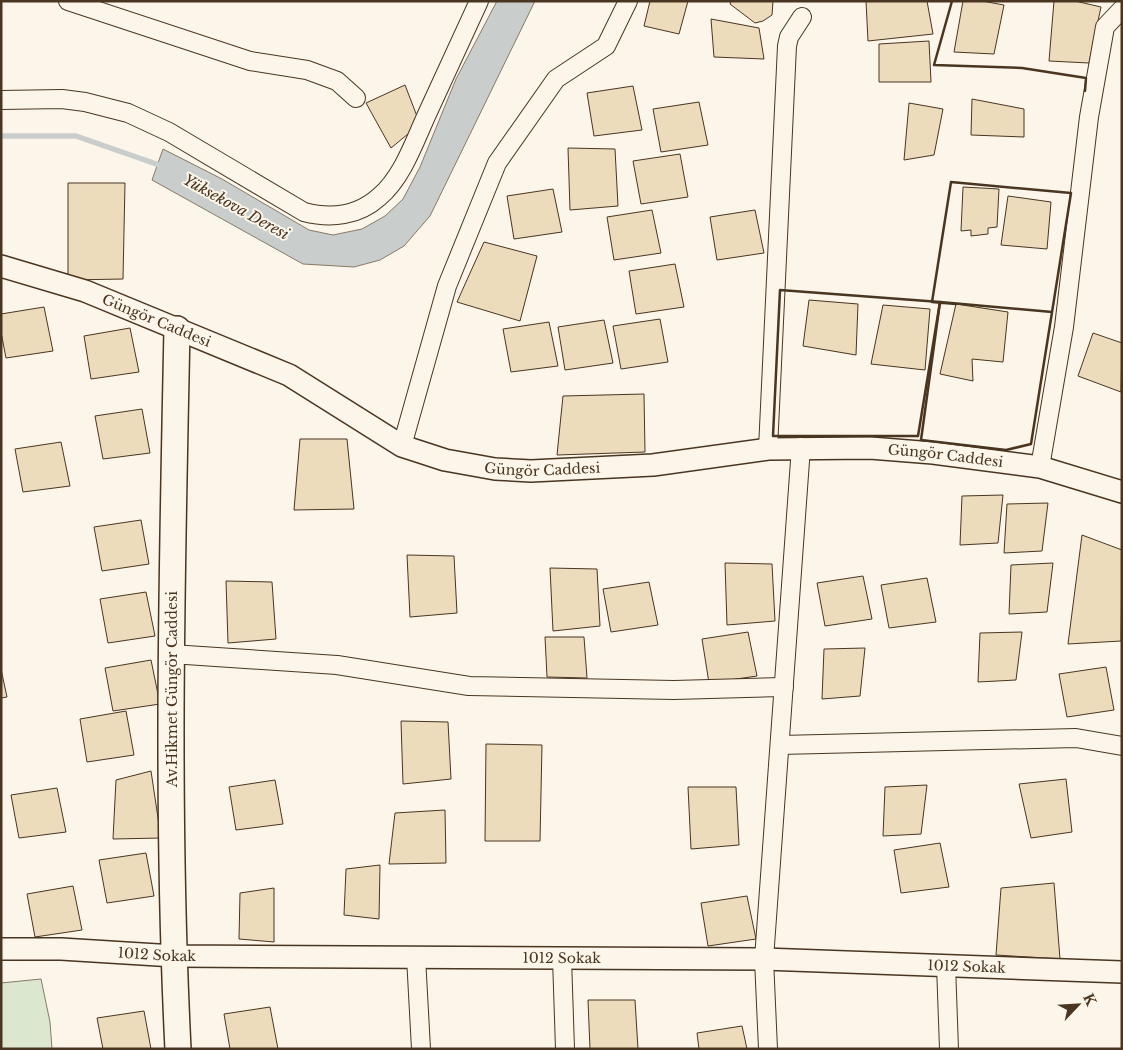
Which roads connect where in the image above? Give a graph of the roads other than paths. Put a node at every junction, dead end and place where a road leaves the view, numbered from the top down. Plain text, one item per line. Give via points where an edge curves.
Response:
1 (68, 1) edge
2 (480, 1) edge
3 (628, 1) edge
4 (1122, 9) edge
5 (802, 17) dead end
6 (356, 98) dead end
7 (1, 100) edge
8 (1, 266) edge
9 (177, 329) junction
10 (402, 446) junction
11 (801, 447) junction
12 (768, 449) junction
13 (1040, 467) junction
14 (1122, 492) edge
15 (171, 654) junction
16 (784, 687) junction
17 (780, 745) junction
18 (1122, 746) edge
19 (1, 949) edge
20 (174, 956) junction
21 (416, 957) junction
22 (562, 958) junction
23 (764, 959) junction
24 (946, 966) junction
25 (1122, 972) edge
26 (178, 1049) edge
27 (421, 1049) edge
28 (565, 1049) edge
29 (768, 1049) edge
30 (949, 1049) edge

1 - 6 street via 250,61 307,70 337,81
2 - 7 street via 412,147 390,186 369,206 343,215 304,212 169,132 128,113 62,99
3 - 10 street via 606,46 556,79 497,163 447,286
4 - 13 street via 1105,27 1089,117 1064,327
5 - 12 street via 787,46
8 - 9 street, Güngör Caddesi via 85,291
9 - 10 street, Güngör Caddesi via 289,375
9 - 15 main road, Av.Hikmet Güngör Caddesi
10 - 12 street, Güngör Caddesi via 445,460 496,469 532,471 653,465
11 - 12 street, Güngör Caddesi
11 - 13 street, Güngör Caddesi via 933,453
11 - 16 street
13 - 14 street, Güngör Caddesi
15 - 16 street via 337,665 469,686 674,690
15 - 20 main road, Av.Hikmet Güngör Caddesi
16 - 17 street
17 - 18 street via 1076,738
17 - 23 street
19 - 20 street, 1012 Sokak
20 - 21 street, 1012 Sokak
20 - 26 main road, Av.Hikmet Güngör Caddesi
21 - 22 street, 1012 Sokak
21 - 27 street
22 - 23 street, 1012 Sokak
22 - 28 street
23 - 24 street, 1012 Sokak
23 - 29 street
24 - 25 street, 1012 Sokak
24 - 30 street

